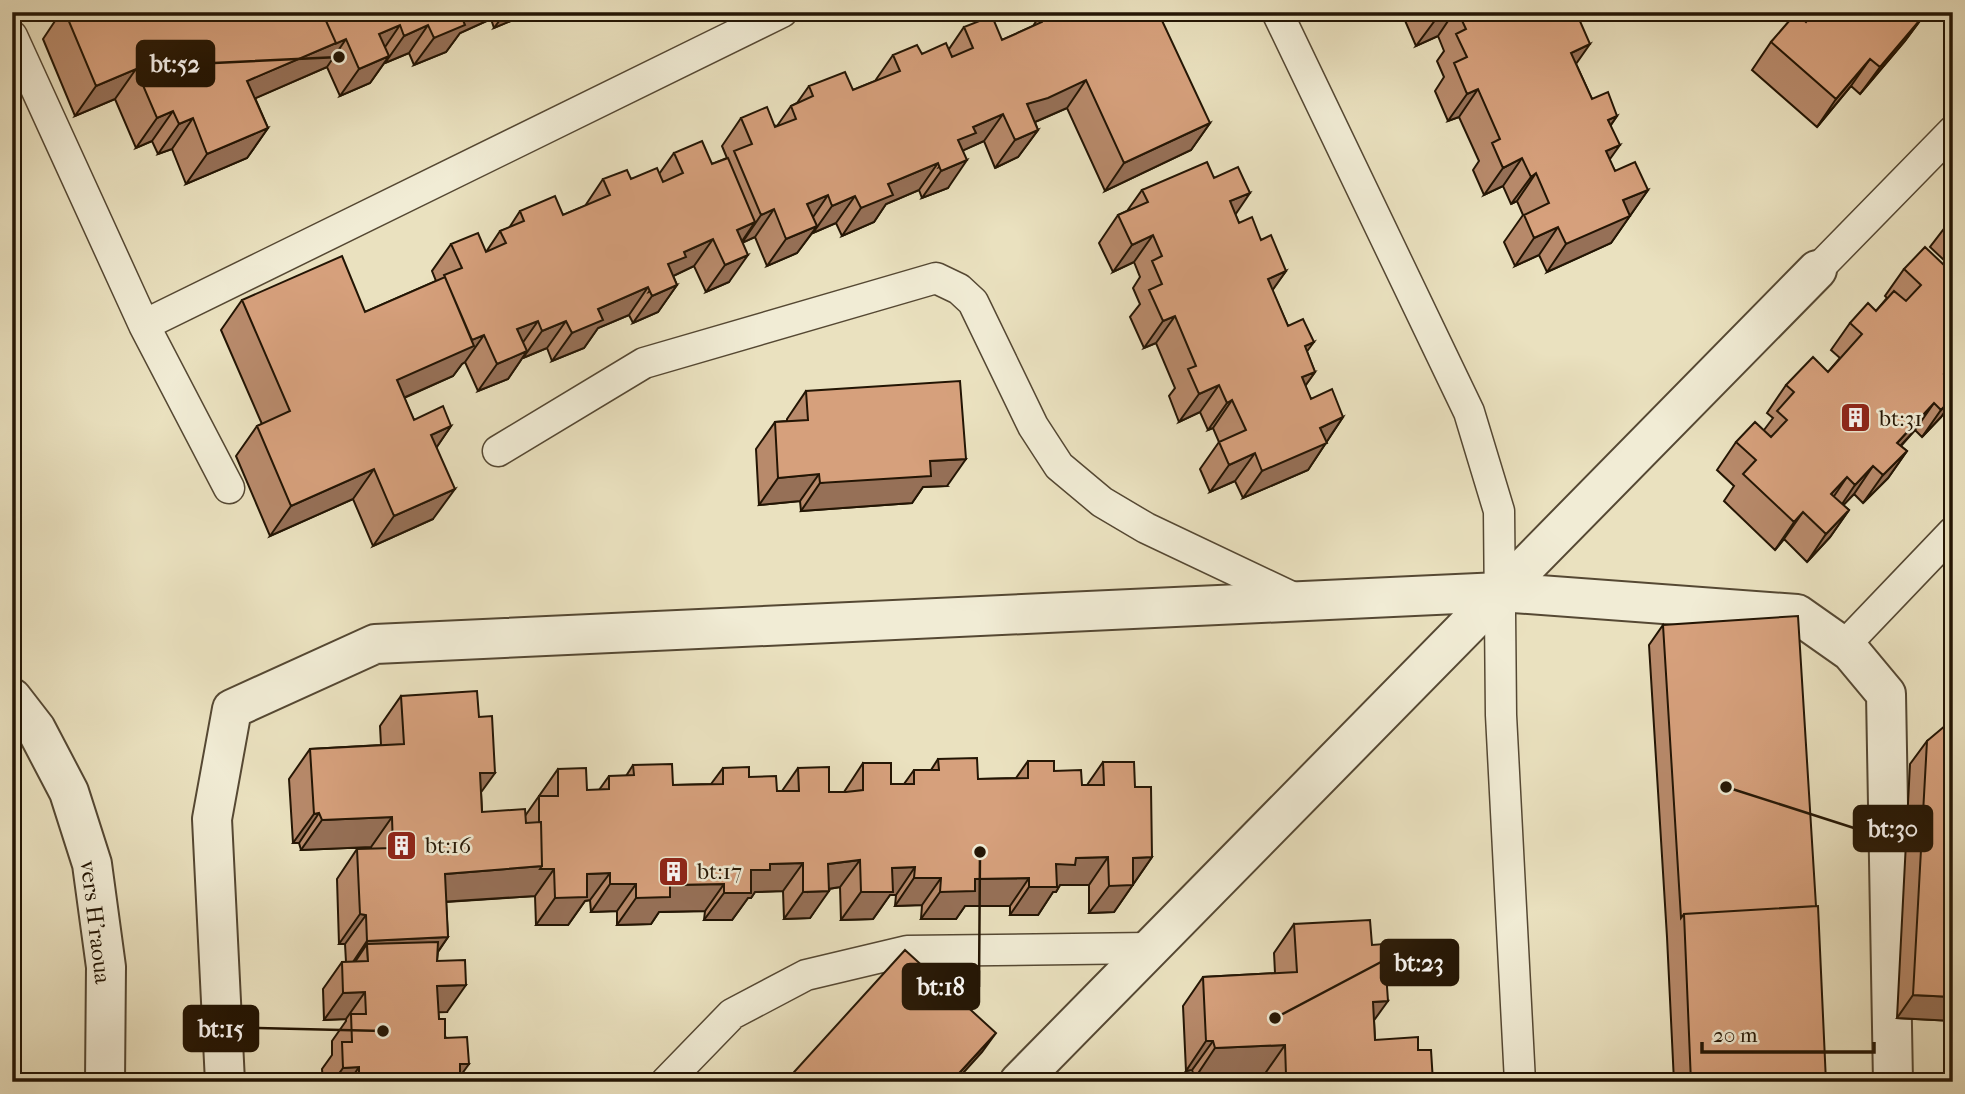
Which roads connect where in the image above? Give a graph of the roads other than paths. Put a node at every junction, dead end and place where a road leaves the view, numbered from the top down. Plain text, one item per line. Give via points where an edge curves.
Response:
1 (782, 12) edge
2 (1277, 12) edge
3 (12, 36) edge
4 (1953, 131) edge
5 (1817, 270) joint
6 (144, 325) junction
7 (498, 451) dead end
8 (229, 488) dead end
9 (1953, 532) edge
10 (1500, 592) junction
11 (1300, 601) junction
12 (1843, 647) junction
13 (12, 698) edge
14 (1150, 947) junction
15 (104, 1082) edge
16 (225, 1082) edge
17 (666, 1082) edge
18 (1019, 1082) edge
19 (1520, 1082) edge
20 (1893, 1082) edge

1 - 6 lane
2 - 10 lane via 1469,412 1499,511
3 - 6 lane
4 - 5 lane
5 - 10 street
6 - 8 lane
7 - 11 lane via 644,363 936,278 973,302 1033,426 1059,466 1102,502 1146,528
9 - 12 lane
10 - 11 street
10 - 12 street via 1797,614
10 - 14 street
10 - 19 lane via 1501,715
11 - 16 street via 375,644 232,709 212,819
12 - 20 street via 1886,694
13 - 15 street, vers H'raoua via 36,729 69,792 92,864 106,967
14 - 17 lane via 907,951 806,975 732,1014
14 - 18 street

